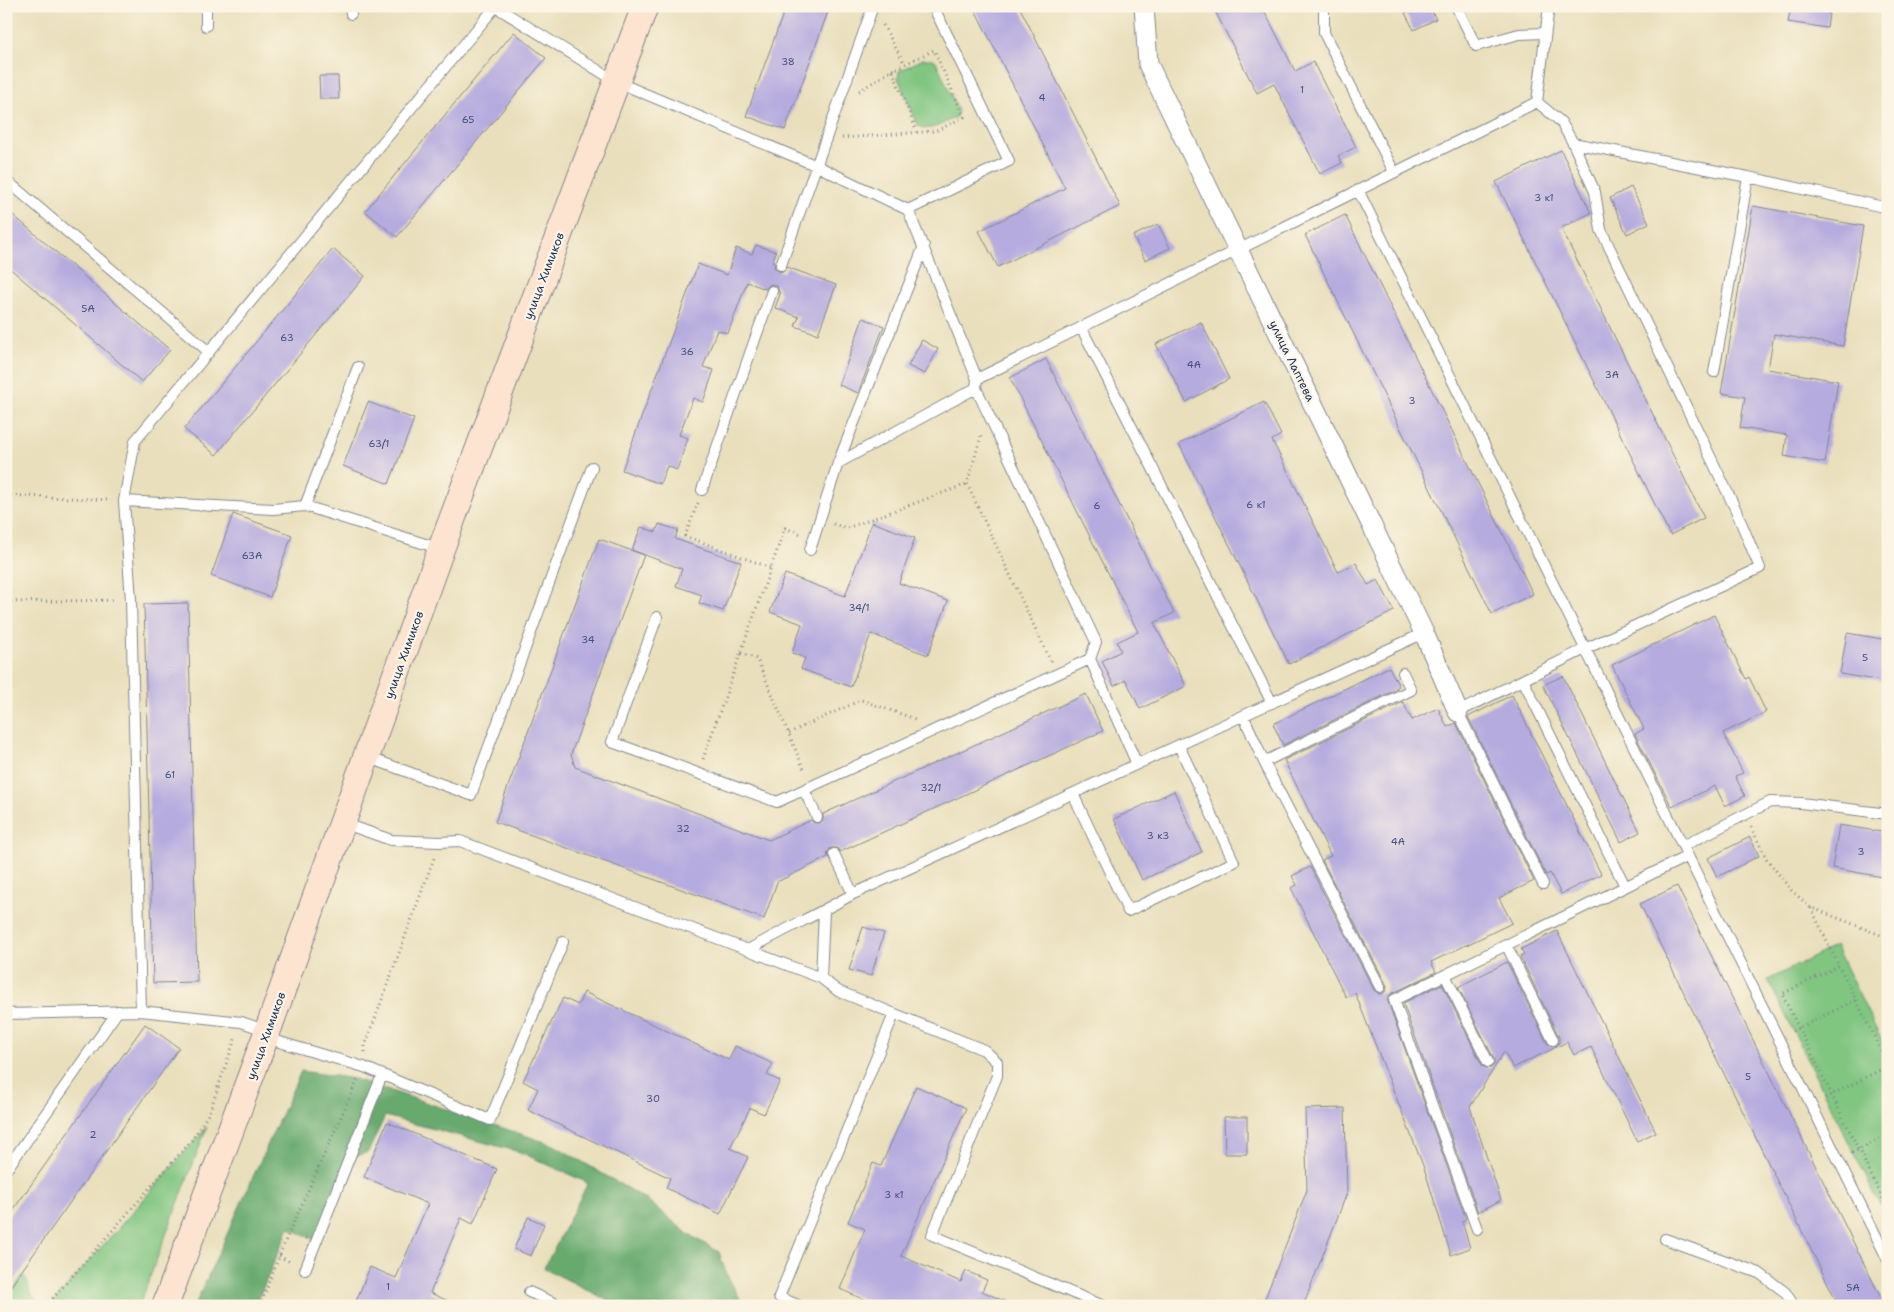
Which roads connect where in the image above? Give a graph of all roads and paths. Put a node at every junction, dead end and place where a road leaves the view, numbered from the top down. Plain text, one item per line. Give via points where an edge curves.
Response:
1 (206, 6) edge
2 (496, 6) edge
3 (645, 6) edge
4 (873, 6) edge
5 (933, 6) edge
6 (1144, 6) edge
7 (1324, 6) edge
8 (1456, 6) edge
9 (1549, 6) edge
10 (882, 23) dead end
11 (206, 26) dead end
12 (1545, 33) junction
13 (905, 64) junction
14 (895, 69) junction
15 (617, 82) junction
16 (1537, 102) junction
17 (839, 103) junction
18 (916, 132) junction
19 (826, 139) junction
20 (1573, 143) junction
21 (817, 166) junction
22 (1394, 172) junction
23 (1748, 177) junction
24 (6, 180) edge
25 (1358, 190) junction
26 (1888, 208) edge
27 (908, 210) junction
28 (924, 246) junction
29 (1238, 250) junction
30 (781, 265) dead end
31 (772, 291) dead end
32 (1081, 327) junction
33 (209, 352) junction
34 (358, 367) dead end
35 (1714, 372) dead end
36 (976, 383) junction
37 (987, 412) junction
38 (838, 463) junction
39 (592, 468) dead end
40 (967, 484) junction
41 (702, 490) joint
42 (6, 495) edge
43 (124, 501) junction
44 (304, 506) junction
45 (820, 520) junction
46 (814, 538) junction
47 (441, 549) junction
48 (810, 550) dead end
49 (771, 568) junction
50 (131, 600) junction
51 (6, 602) edge
52 (657, 617) dead end
53 (1424, 633) junction
54 (1585, 649) junction
55 (740, 653) junction
56 (1090, 659) junction
57 (1403, 673) dead end
58 (1056, 674) junction
59 (1523, 680) junction
60 (1272, 703) junction
61 (1458, 712) junction
62 (1244, 717) junction
63 (939, 728) junction
64 (789, 733) junction
65 (1179, 746) junction
66 (367, 757) junction
67 (1264, 762) junction
68 (1137, 764) junction
69 (698, 773) junction
70 (808, 788) junction
71 (1073, 794) junction
72 (1888, 814) edge
73 (1745, 815) junction
74 (817, 817) dead end
75 (343, 823) junction
76 (1683, 846) junction
77 (834, 854) dead end
78 (1688, 856) junction
79 (1543, 884) dead end
80 (1625, 886) junction
81 (853, 894) junction
82 (1810, 907) junction
83 (824, 911) junction
84 (1888, 938) edge
85 (562, 942) dead end
86 (1506, 944) junction
87 (748, 950) junction
88 (1839, 966) junction
89 (1446, 975) junction
90 (821, 978) junction
91 (1380, 987) dead end
92 (1856, 1000) junction
93 (118, 1011) junction
94 (141, 1011) junction
95 (6, 1014) edge
96 (894, 1014) junction
97 (241, 1022) junction
98 (1798, 1028) junction
99 (267, 1034) junction
100 (1778, 1038) junction
101 (1553, 1040) dead end
102 (1488, 1062) dead end
103 (1888, 1065) edge
104 (382, 1075) junction
105 (1831, 1094) junction
106 (1811, 1104) junction
107 (1888, 1135) edge
108 (1859, 1150) junction
109 (1838, 1160) junction
110 (6, 1170) edge
111 (1888, 1209) edge
112 (1477, 1228) dead end
113 (1665, 1239) dead end
114 (1888, 1260) edge
115 (305, 1270) dead end
116 (530, 1292) dead end
117 (46, 1306) edge
118 (165, 1306) edge
119 (561, 1306) edge
120 (800, 1306) edge
121 (1104, 1306) edge
122 (1794, 1306) edge

1 - 11 lane
2 - 15 lane
2 - 33 lane
3 - 15 main road, улица Химиков
4 - 17 lane
5 - 27 lane via 1009,161
6 - 29 street, улица Лаптева via 1148,64
7 - 22 lane via 1324,33
8 - 12 lane via 1476,46 1519,34
9 - 12 lane
10 - 13 path
12 - 16 lane
13 - 14 path
13 - 18 path via 934,50 964,117 936,131
14 - 17 path
14 - 18 path via 894,77
15 - 21 lane
15 - 47 main road, улица Химиков
16 - 20 lane via 1561,122
16 - 22 lane
17 - 19 lane
18 - 19 path
19 - 21 lane
20 - 23 lane
20 - 54 lane via 1594,192 1601,230 1735,508 1760,568
21 - 27 lane
21 - 30 lane
22 - 25 lane
23 - 26 lane
23 - 35 lane
24 - 33 lane
25 - 29 lane
25 - 54 lane
27 - 28 lane
28 - 36 lane
28 - 38 lane
29 - 32 lane
29 - 53 street, улица Лаптева
31 - 41 lane
32 - 36 lane
32 - 60 lane
33 - 43 lane via 135,441
34 - 44 lane
36 - 37 lane
36 - 38 lane
37 - 40 path
37 - 56 lane via 1096,642
38 - 45 lane
39 - 66 lane via 471,796
40 - 45 path via 847,528
40 - 58 path
41 - 49 path via 685,536
42 - 43 path
43 - 44 lane via 273,509
43 - 50 lane
44 - 47 lane
45 - 46 lane
46 - 48 lane
46 - 49 path via 785,528
47 - 66 main road, улица Химиков
49 - 55 path
50 - 51 path
50 - 94 lane
52 - 69 lane via 612,742
53 - 60 lane
53 - 61 street, улица Лаптева
54 - 59 lane
54 - 76 lane
55 - 64 path via 757,659
55 - 69 path
56 - 58 lane
56 - 68 lane
57 - 67 lane via 1411,690
58 - 63 lane
59 - 61 lane
59 - 80 lane
60 - 62 lane
61 - 79 lane
62 - 65 lane
62 - 67 lane
63 - 64 path via 861,700
63 - 70 lane
64 - 70 path
65 - 68 lane
65 - 71 lane via 1234,862 1128,912
66 - 75 main road, улица Химиков
67 - 91 lane
68 - 71 lane
69 - 70 lane via 777,802
70 - 74 lane
71 - 81 lane
72 - 73 lane via 1801,802 1770,802
73 - 76 lane
73 - 82 path via 1766,858 1791,890
75 - 87 lane via 391,840 460,841
75 - 99 main road, улица Химиков
76 - 78 lane
77 - 81 lane
78 - 80 lane
78 - 100 lane
80 - 86 lane
81 - 83 lane
82 - 84 path
82 - 88 path
83 - 87 lane
83 - 90 lane
85 - 104 lane via 490,1120
86 - 89 lane
86 - 101 lane
87 - 90 lane
88 - 92 path
88 - 98 path via 1782,994
89 - 102 lane
89 - 112 lane via 1394,1000
90 - 96 lane via 838,991
92 - 98 path
92 - 103 path
93 - 94 lane
93 - 95 lane
93 - 110 lane
94 - 97 lane
96 - 120 lane via 779,1297
96 - 121 lane via 984,1050 997,1062 997,1076 932,1235
97 - 99 lane
97 - 117 path via 209,1112 192,1140
98 - 100 path
98 - 105 path
99 - 104 lane
99 - 118 main road, улица Химиков
100 - 106 lane
103 - 105 path
104 - 115 lane
105 - 106 path
105 - 108 path
106 - 109 lane
107 - 108 path
108 - 109 path
108 - 111 path
109 - 114 lane
113 - 122 lane via 1759,1273 1785,1292
116 - 119 lane

